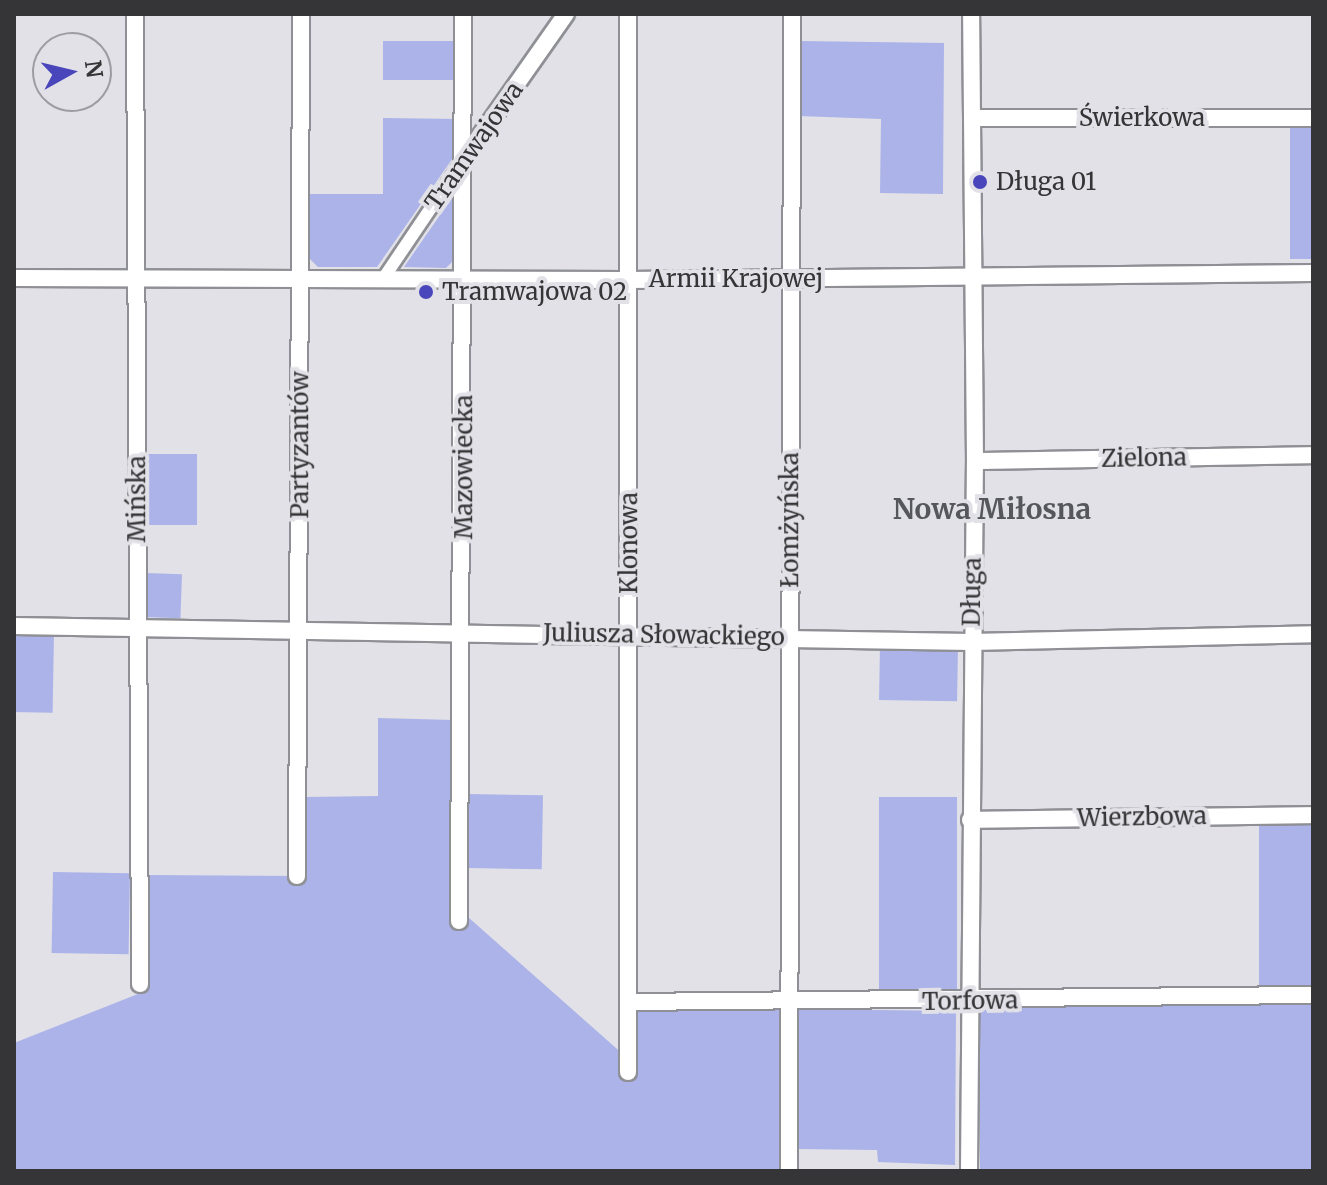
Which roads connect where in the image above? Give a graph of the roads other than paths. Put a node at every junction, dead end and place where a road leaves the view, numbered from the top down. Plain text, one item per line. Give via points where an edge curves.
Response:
1 (135, 14) edge
2 (301, 14) edge
3 (463, 14) edge
4 (566, 14) edge
5 (628, 14) edge
6 (792, 14) edge
7 (971, 14) edge
8 (972, 118) junction
9 (1313, 118) edge
10 (464, 159) junction
11 (1313, 273) edge
12 (14, 278) edge
13 (971, 278) junction
14 (138, 279) junction
15 (301, 279) junction
16 (383, 279) junction
17 (790, 279) junction
18 (464, 280) junction
19 (628, 280) junction
20 (1313, 455) edge
21 (975, 461) junction
22 (14, 626) edge
23 (137, 628) junction
24 (298, 628) junction
25 (464, 631) junction
26 (629, 634) junction
27 (1313, 634) edge
28 (790, 638) junction
29 (971, 642) junction
30 (1313, 815) edge
31 (970, 820) junction
32 (297, 876) dead end
33 (459, 921) dead end
34 (140, 984) dead end
35 (1313, 995) edge
36 (969, 1001) junction
37 (628, 1002) junction
38 (788, 1002) junction
39 (628, 1072) dead end
40 (789, 1171) edge
41 (969, 1171) edge

1 - 14 street, Mińska
2 - 15 street, Partyzantów
3 - 10 street, Mazowiecka
4 - 10 street, Tramwajowa
5 - 19 street, Klonowa
6 - 17 street, Łomżyńska
7 - 8 street, Długa
8 - 9 street, Świerkowa
8 - 13 street, Długa
10 - 16 street, Tramwajowa
10 - 18 street, Mazowiecka
11 - 13 street, Armii Krajowej
12 - 14 street, Armii Krajowej
13 - 17 street, Armii Krajowej
13 - 21 street, Długa
14 - 15 street, Armii Krajowej
14 - 23 street, Mińska
15 - 16 street, Armii Krajowej
15 - 24 street, Partyzantów
16 - 18 street, Armii Krajowej
17 - 19 street, Armii Krajowej
17 - 28 street, Łomżyńska
18 - 19 street, Armii Krajowej
18 - 25 street, Mazowiecka
19 - 26 street, Klonowa
20 - 21 street, Zielona
21 - 29 street, Długa
22 - 23 street, Juliusza Słowackiego
23 - 24 street, Juliusza Słowackiego
23 - 34 street, Mińska
24 - 25 street, Juliusza Słowackiego
24 - 32 street, Partyzantów
25 - 26 street, Juliusza Słowackiego
25 - 33 street, Mazowiecka
26 - 28 street, Juliusza Słowackiego
26 - 37 street, Klonowa
27 - 29 street, Juliusza Słowackiego
28 - 29 street, Juliusza Słowackiego
28 - 38 street, Łomżyńska
29 - 31 street, Długa
30 - 31 street, Wierzbowa
31 - 36 street, Długa
35 - 36 street, Torfowa
36 - 38 street, Torfowa
36 - 41 street, Długa
37 - 38 street, Torfowa
37 - 39 street, Klonowa
38 - 40 street, Łomżyńska

